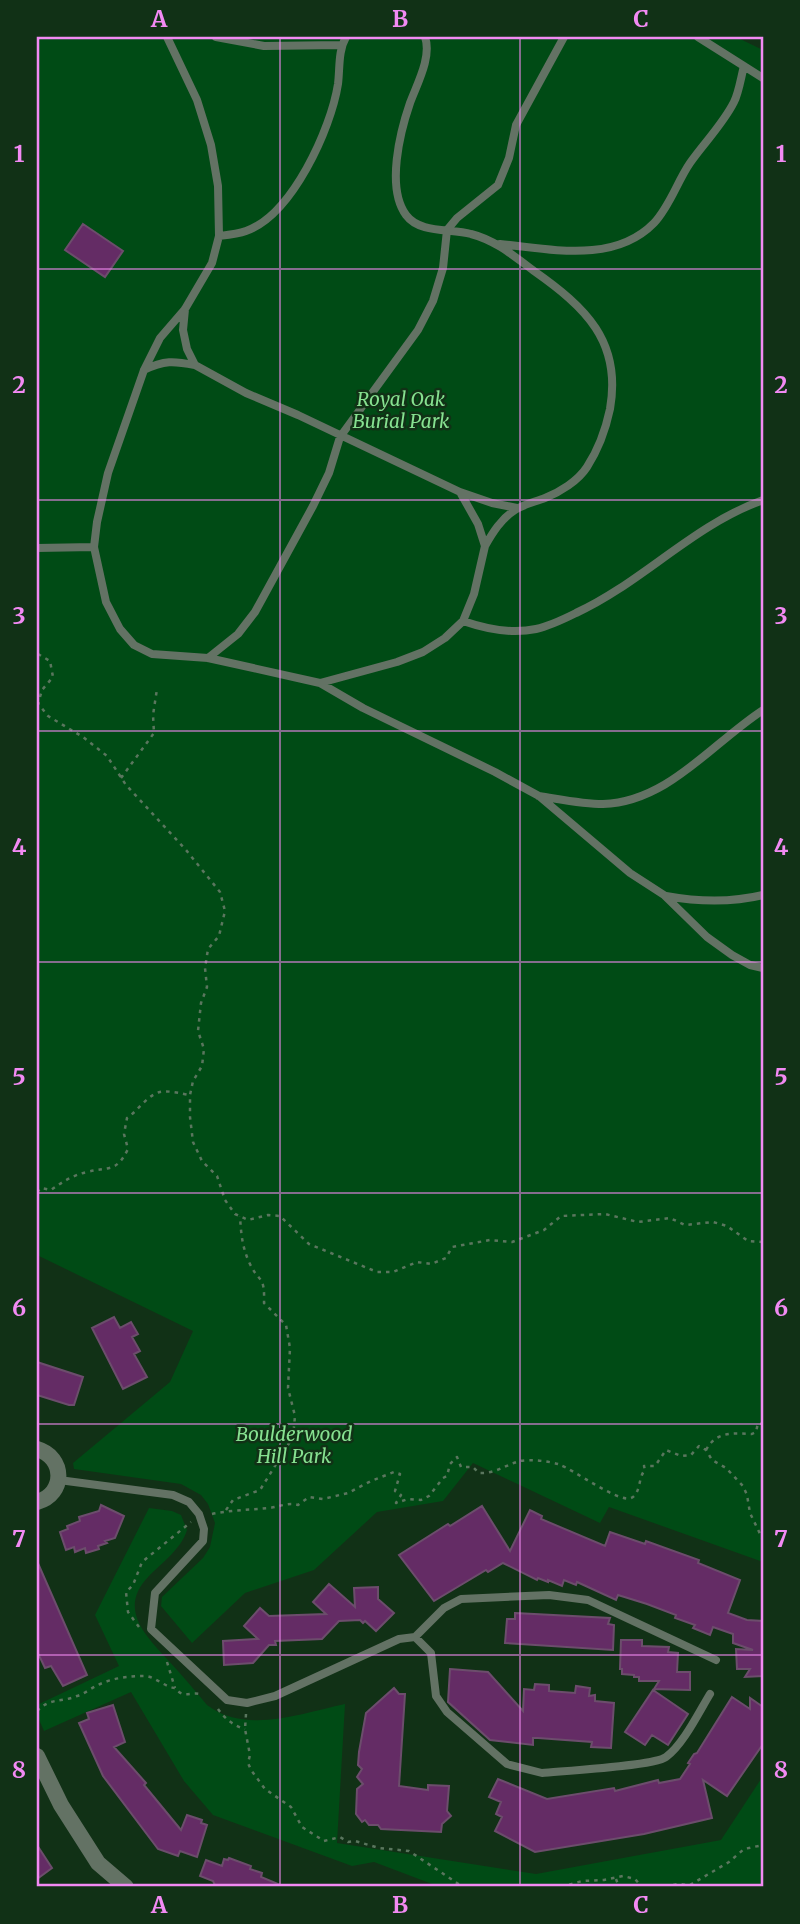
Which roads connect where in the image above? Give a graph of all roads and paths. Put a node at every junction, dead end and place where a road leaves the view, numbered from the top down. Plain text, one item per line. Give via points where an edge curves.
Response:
1 (167, 37) edge
2 (216, 37) edge
3 (425, 37) edge
4 (564, 37) edge
5 (698, 37) edge
6 (343, 41) edge
7 (744, 66) junction
8 (763, 78) edge
9 (447, 230) junction
10 (219, 236) junction
11 (497, 244) junction
12 (185, 309) junction
13 (195, 365) junction
14 (144, 370) junction
15 (340, 437) junction
16 (460, 492) junction
17 (763, 500) edge
18 (517, 508) junction
19 (485, 545) junction
20 (94, 547) junction
21 (37, 548) edge
22 (463, 621) junction
23 (38, 654) edge
24 (208, 658) junction
25 (320, 683) junction
26 (158, 690) dead end
27 (37, 703) edge
28 (763, 710) edge
29 (121, 778) junction
30 (538, 796) junction
31 (664, 895) junction
32 (763, 895) edge
33 (763, 968) edge
34 (190, 1095) junction
35 (37, 1192) edge
36 (240, 1216) junction
37 (763, 1242) edge
38 (763, 1424) edge
39 (37, 1449) edge
40 (706, 1450) junction
41 (59, 1480) junction
42 (37, 1502) edge
43 (226, 1510) junction
44 (199, 1514) junction
45 (763, 1540) edge
46 (140, 1629) dead end
47 (415, 1637) junction
48 (164, 1658) dead end
49 (716, 1660) dead end
50 (175, 1688) junction
51 (710, 1694) dead end
52 (206, 1696) dead end
53 (213, 1701) dead end
54 (247, 1703) junction
55 (37, 1711) edge
56 (246, 1729) junction
57 (37, 1756) edge
58 (763, 1845) edge
59 (616, 1878) junction
60 (127, 1887) edge
61 (463, 1887) edge
62 (561, 1887) edge
63 (619, 1887) edge
64 (642, 1887) edge
65 (665, 1887) edge

1 - 10 lane via 197,100 211,145
2 - 6 lane via 264,46
3 - 9 lane via 424,66 401,134 398,199 408,218 424,228
4 - 9 lane via 516,125 498,186
5 - 7 lane
6 - 10 lane via 338,86 309,168 268,218 247,231
7 - 8 lane
7 - 11 lane via 735,102 689,164 654,223 630,241 605,250 574,251
9 - 11 lane via 471,233
9 - 15 lane via 433,301 418,330
10 - 12 lane via 212,262
11 - 18 lane via 586,313 602,336 612,363 608,422 586,469 566,487
12 - 13 lane via 183,330
12 - 14 lane via 160,338
13 - 14 lane via 160,362
13 - 15 lane
14 - 20 lane via 108,473
15 - 16 lane
15 - 24 lane via 313,506 255,612 238,634
16 - 18 lane
16 - 19 lane
17 - 22 lane via 708,526 600,601 537,629 482,628
18 - 19 lane via 498,524
19 - 22 lane
20 - 21 lane
20 - 24 lane via 106,602 134,645 152,654
22 - 25 lane via 423,652
23 - 27 path via 50,661 53,677
24 - 25 lane
25 - 30 lane
26 - 29 path via 155,733
27 - 29 path via 48,716 107,756
28 - 30 lane via 675,778 648,793 601,804
29 - 34 path via 220,892 225,911 219,936 208,949 207,987 198,1031 204,1049
30 - 31 lane via 630,873
31 - 32 lane via 725,901
31 - 33 lane via 732,956
34 - 35 path via 161,1092 127,1118 128,1149 121,1163 110,1170 89,1171
34 - 36 path via 193,1142 202,1161 217,1176 225,1200
36 - 37 path via 248,1220 280,1216 309,1244 377,1272 393,1272 417,1262 431,1264 446,1258 453,1247 490,1240 512,1242 544,1230 561,1216 606,1214 638,1222 670,1218 685,1225 713,1222 748,1241
36 - 43 path via 241,1239 265,1284 264,1303 286,1325 288,1388 295,1416 293,1437 260,1490 233,1500
38 - 40 path via 758,1423 752,1434 738,1431 717,1436
39 - 41 street via 55,1461
40 - 43 path via 699,1446 695,1453 681,1456 666,1450 654,1466 644,1466 631,1498 622,1499 560,1465 528,1460 479,1473 474,1467 461,1467 457,1457 447,1476 421,1500 396,1503 401,1495 396,1491 400,1475 394,1472 336,1497
40 - 45 path via 743,1486
41 - 42 street via 49,1497
41 - 44 lane via 173,1495 189,1502
43 - 44 path
44 - 46 path via 142,1562 126,1592 128,1612
44 - 54 lane via 203,1541 155,1593 151,1629 227,1700
47 - 49 lane via 444,1608 461,1599 549,1595 588,1600
47 - 51 lane via 431,1653 436,1696 447,1712 507,1764 542,1773 664,1759
47 - 54 lane via 399,1639 275,1696
48 - 50 path
50 - 52 path via 186,1696
50 - 55 path via 147,1676 125,1676 68,1699 45,1703
53 - 56 path via 225,1717
54 - 56 path
56 - 61 path via 251,1770 265,1789 291,1807 302,1827 324,1841 340,1837 409,1851
57 - 60 street via 98,1863
58 - 65 path via 744,1849 690,1885
59 - 62 path
59 - 63 path
59 - 64 path via 631,1878

